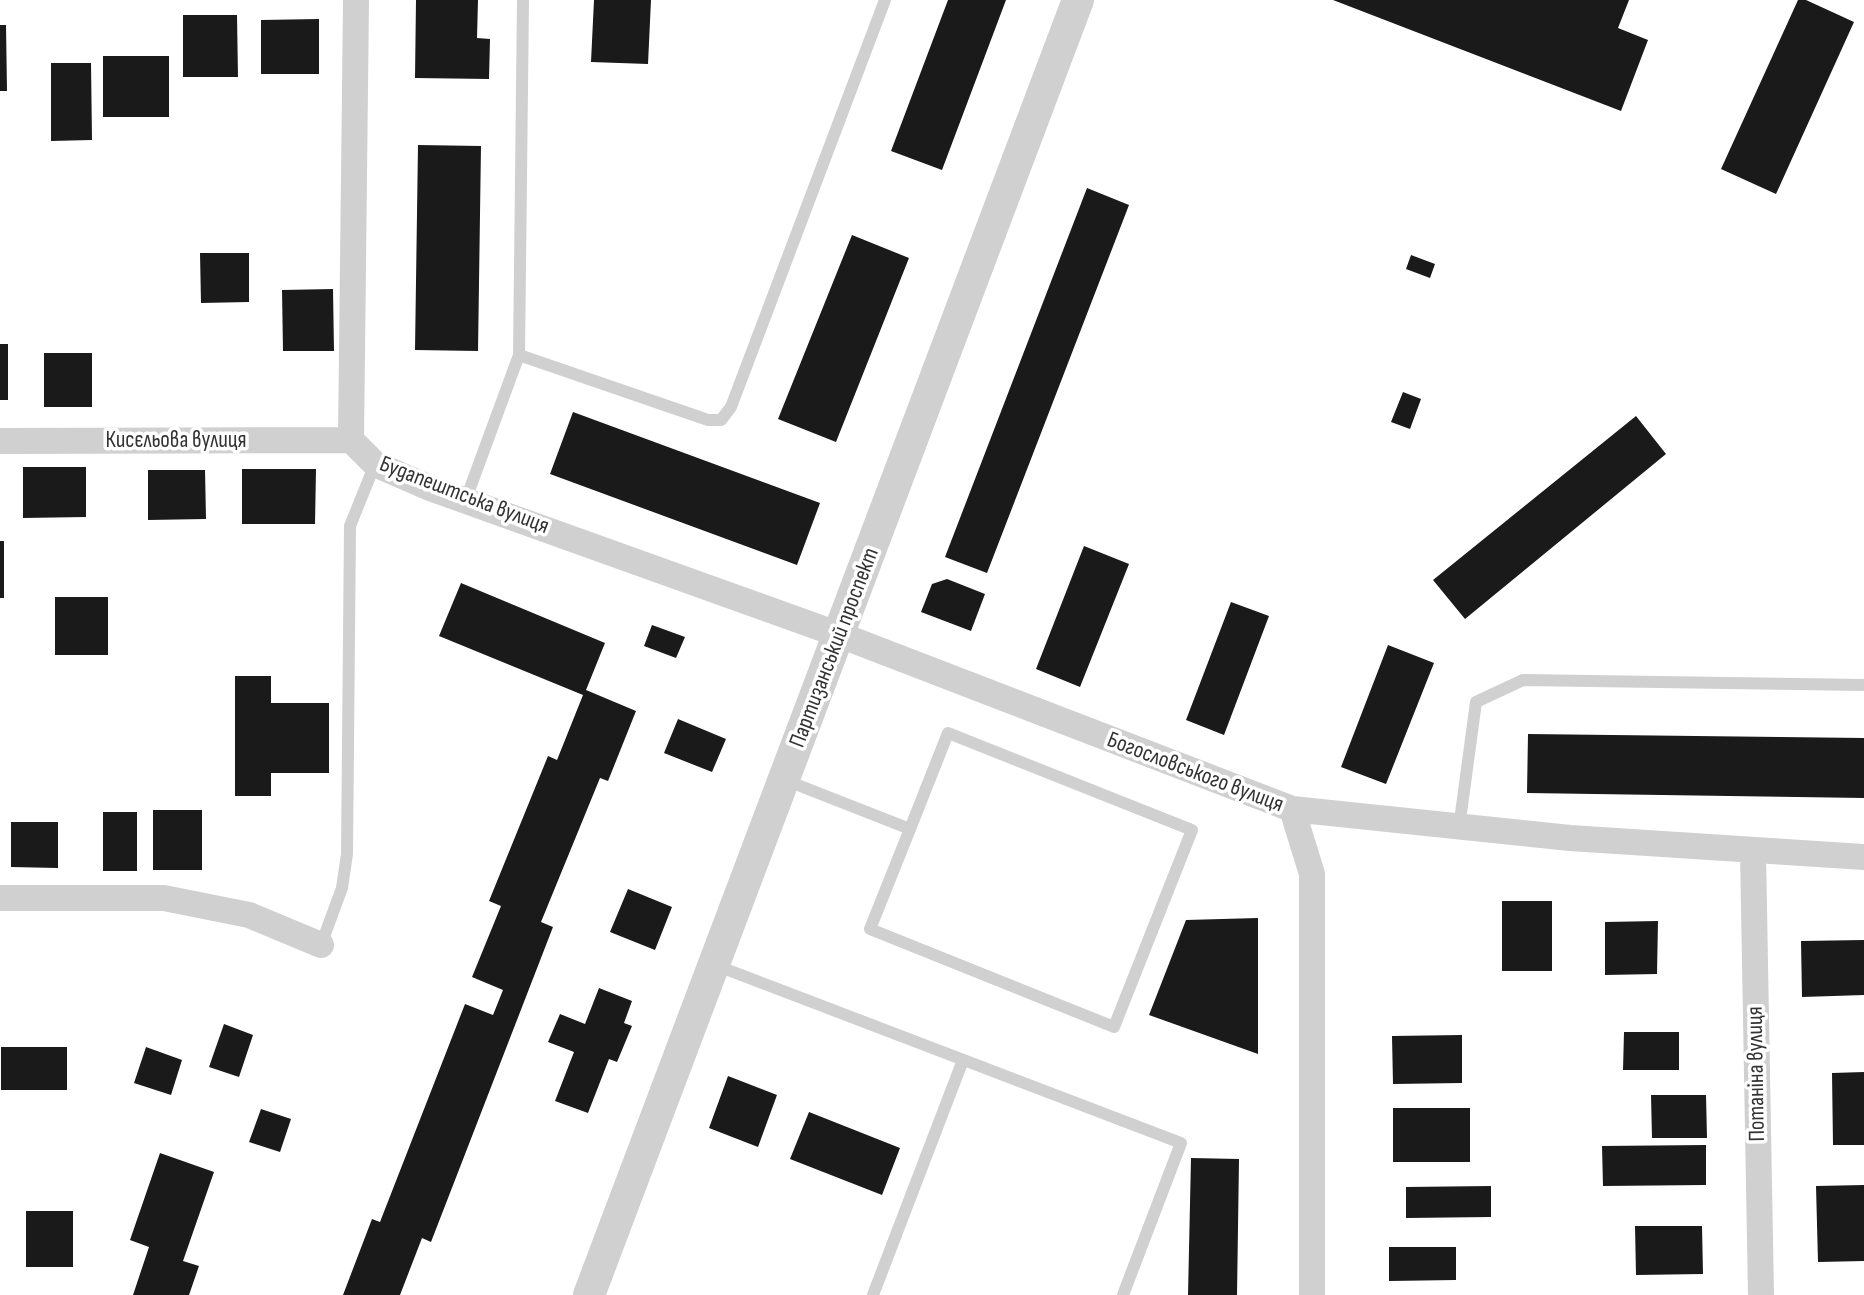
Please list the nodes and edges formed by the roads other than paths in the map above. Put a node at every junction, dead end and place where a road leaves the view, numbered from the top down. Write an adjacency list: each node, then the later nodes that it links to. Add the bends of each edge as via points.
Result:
1 (356, 0): 6 (street)
2 (523, 0): 5 (lane)
3 (885, 0): 5 (lane, via 731,407 721,419 708,420)
4 (1078, 0): 10 (street, Партизанський проспект)
5 (519, 355): 9 (lane)
6 (351, 440): 7 (street, Кисєльова вулиця); 8 (street, Будапештська вулиця)
7 (0, 441)
8 (375, 464): 9 (street, Будапештська вулиця); 19 (lane, via 351,526 348,854 342,888)
9 (466, 499): 10 (street, Будапештська вулиця)
10 (840, 635): 12 (street, Партизанський проспект); 13 (street, Богословського вулиця)
11 (1864, 685): 14 (lane, via 1523,680 1476,702)
12 (785, 779): 15 (lane); 20 (street, Партизанський проспект)
13 (1292, 809): 14 (street); 25 (street, Богословського вулиця, via 1312,874)
14 (1459, 828): 16 (street)
15 (910, 830): 15 (lane, via 948,733 1192,830 1114,1027 870,929)
16 (1753, 852): 17 (street); 26 (street, Потаніна вулиця)
17 (1864, 857)
18 (0, 898): 19 (street, via 164,898 249,915)
19 (321, 945)
20 (715, 965): 21 (lane); 22 (street, Партизанський проспект)
21 (963, 1060): 23 (lane); 24 (lane, via 1181,1143)
22 (589, 1295)
23 (873, 1295)
24 (1123, 1295)
25 (1312, 1295)
26 (1760, 1295)

